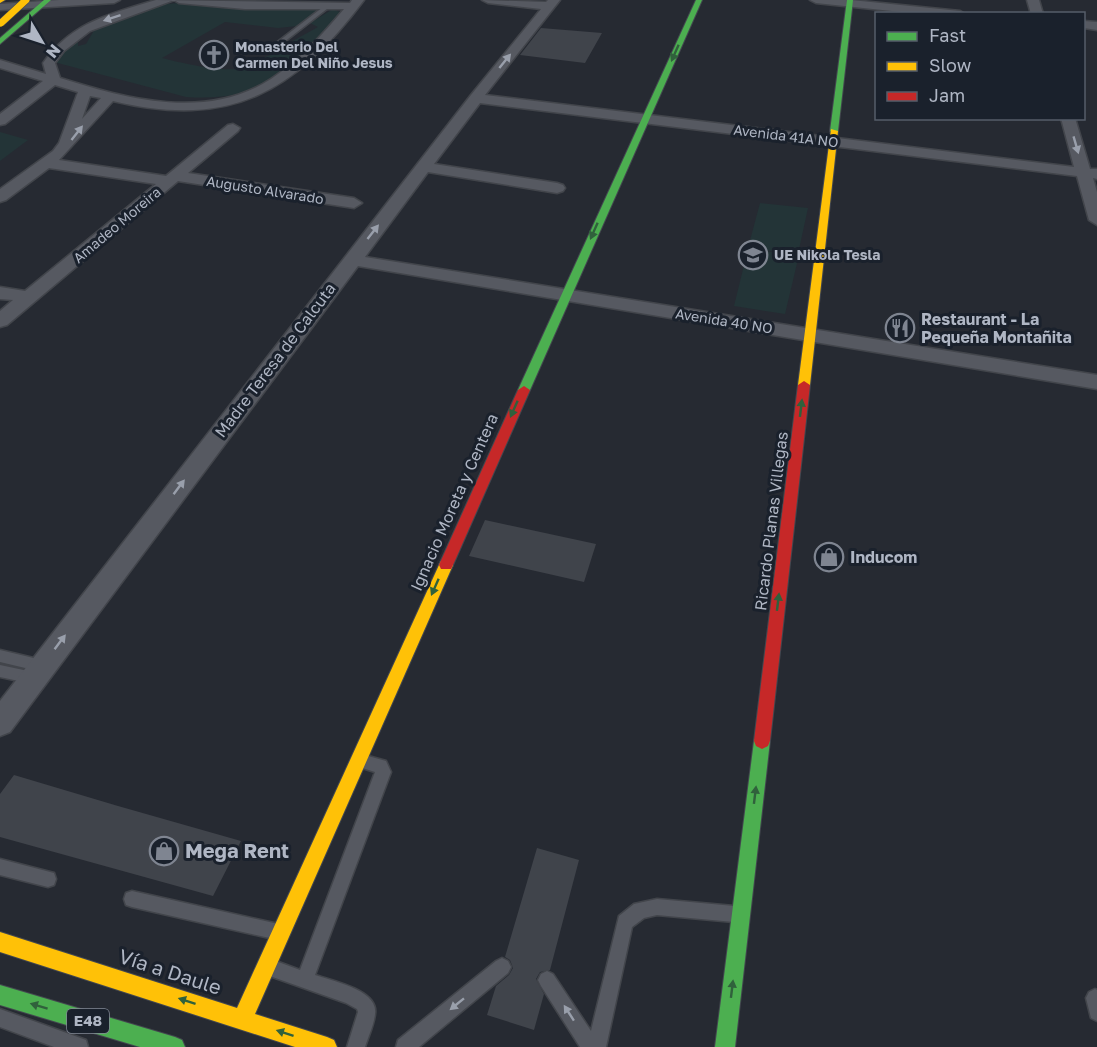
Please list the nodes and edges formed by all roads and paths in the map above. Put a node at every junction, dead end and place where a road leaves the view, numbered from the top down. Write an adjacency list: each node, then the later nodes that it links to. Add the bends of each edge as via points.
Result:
1 (26, 0): 14 (street, bridge)
2 (114, 0): 9 (street)
3 (168, 0): 18 (street, one-way to 18, via 80,30 56,51 49,63)
4 (179, 0): 12 (street, via 245,6)
5 (488, 0): 11 (street)
6 (699, 0): 22 (street, Ignacio Moreta y Centera, one-way to 22)
7 (816, 0): 8 (street)
8 (850, 2): 13 (street); 26 (street, Ricardo Planas Villegas)
9 (45, 3): 14 (street); 15 (street)
10 (355, 3): 12 (street); 20 (street, via 309,54 261,91 236,100 188,108)
11 (551, 3): 21 (street, Madre Teresa de Calcuta, one-way to 11)
12 (329, 5): 16 (lane)
13 (942, 12)
14 (0, 16)
15 (0, 42)
16 (273, 48)
17 (0, 64): 18 (street)
18 (54, 79): 19 (street); 24 (street)
19 (86, 89): 20 (street); 27 (street, via 66,143)
20 (110, 97): 27 (street, one-way to 20)
21 (476, 98): 22 (street, Avenida 41A NO); 28 (street, Madre Teresa de Calcuta)
22 (645, 119): 26 (street, Avenida 41A NO); 37 (street, Ignacio Moreta y Centera, one-way to 37)
23 (1069, 120): 29 (street, one-way to 29)
24 (0, 121)
25 (233, 128): 30 (street, Amadeo Moreira)
26 (833, 142): 29 (street, Avenida 41A NO); 40 (street, Ricardo Planas Villegas)
27 (53, 159): 30 (street, Augusto Alvarado); 32 (street)
28 (424, 167): 31 (street); 35 (street, Madre Teresa de Calcuta, one-way to 28)
29 (1090, 173): 34 (street)
30 (172, 178): 33 (street, Augusto Alvarado); 38 (street, Amadeo Moreira)
31 (557, 188)
32 (0, 197)
33 (354, 203)
34 (1097, 220)
35 (352, 260): 37 (street, Avenida 40 NO); 44 (street, Madre Teresa de Calcuta, one-way to 35)
36 (0, 293): 38 (street)
37 (565, 295): 40 (street, Avenida 40 NO); 46 (street, Ignacio Moreta y Centera, one-way to 46)
38 (28, 297): 39 (street, Amadeo Moreira)
39 (0, 321)
40 (809, 335): 41 (street, Avenida 40 NO); 50 (street, Ricardo Planas Villegas, one-way to 40)
41 (1097, 382)
42 (0, 656): 44 (lane)
43 (0, 671): 44 (lane)
44 (38, 672): 45 (street, Madre Teresa de Calcuta)
45 (0, 723)
46 (357, 760): 51 (street, Ignacio Moreta y Centera); 56 (lane, via 381,766 383,772)
47 (0, 867): 48 (lane)
48 (48, 879)
49 (132, 899): 51 (lane)
50 (741, 915): 66 (lane, via 657,907 640,910 625,922); 67 (street, Ricardo Planas Villegas, one-way to 50)
51 (281, 932): 53 (street, Ignacio Moreta y Centera)
52 (0, 942): 59 (street, Vía a Daule, one-way to 52)
53 (266, 967): 56 (lane); 59 (street, Ignacio Moreta y Centera)
54 (502, 967): 64 (lane, one-way to 64)
55 (547, 980): 65 (lane, one-way to 55)
56 (304, 981): 63 (lane, via 363,1003 367,1012)
57 (0, 995): 61 (street, E48, one-way to 57)
58 (0, 1018): 60 (lane)
59 (242, 1019): 62 (street, Vía a Daule, one-way to 59)
60 (79, 1047)
61 (175, 1047)
62 (327, 1047)
63 (356, 1047)
64 (405, 1047)
65 (591, 1047)
66 (597, 1047)
67 (725, 1047)

